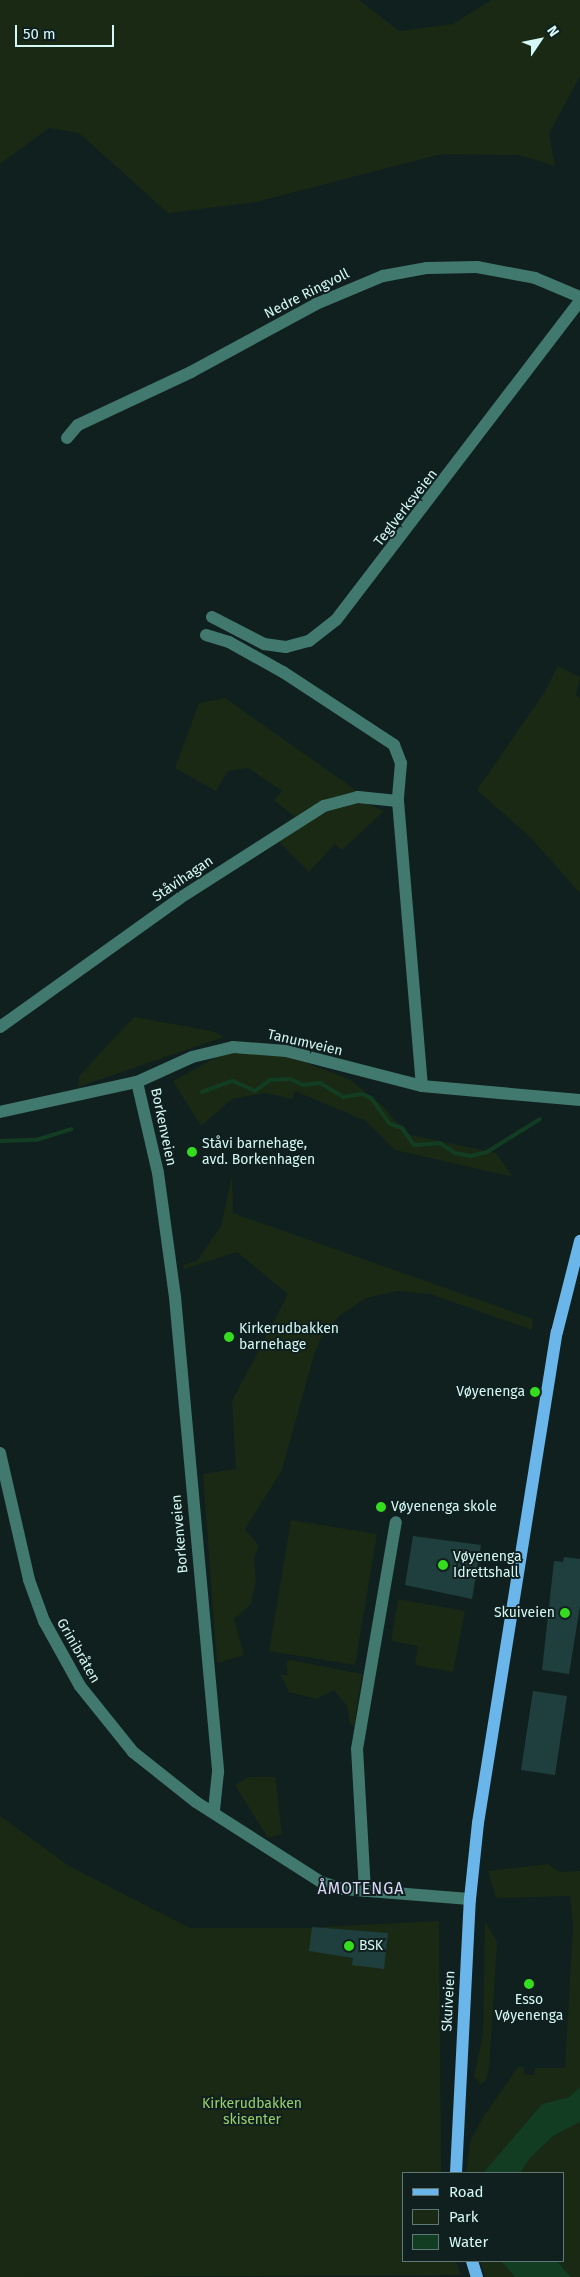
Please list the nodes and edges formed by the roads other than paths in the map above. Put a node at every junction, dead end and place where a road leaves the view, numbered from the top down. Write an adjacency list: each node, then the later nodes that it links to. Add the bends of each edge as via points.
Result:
1 (580, 297): 3 (street, Nedre Ringvoll, via 535,278 477,267 427,268 383,276 316,304 191,372 78,425)
2 (580, 301): 4 (street, Teglverksveien, via 336,620 309,641 286,647 264,644)
3 (67, 438)
4 (212, 616)
5 (206, 635): 6 (street, via 229,642 283,672 394,745 401,763)
6 (398, 801): 7 (street, Ståvihagan, via 358,797 324,806 176,901); 9 (street)
7 (0, 1026)
8 (137, 1082): 9 (street, Tanumveien, via 212,1050 241,1047 286,1052); 11 (street, Tanumveien); 15 (street, Borkenveien, via 158,1173 175,1297 218,1772)
9 (422, 1086): 10 (street, Tanumveien)
10 (580, 1100)
11 (0, 1112)
12 (580, 1241): 17 (main road, Skuiveien, via 557,1332 484,1779)
13 (0, 1453): 15 (street, Grinibråten, via 29,1580 59,1652 96,1709 133,1752)
14 (396, 1522): 16 (street, via 357,1749)
15 (214, 1812): 16 (street, via 321,1882)
16 (365, 1891): 17 (street)
17 (470, 1899): 18 (main road, Skuiveien)
18 (456, 2172)
19 (472, 2262): 20 (main road)
20 (476, 2277)

